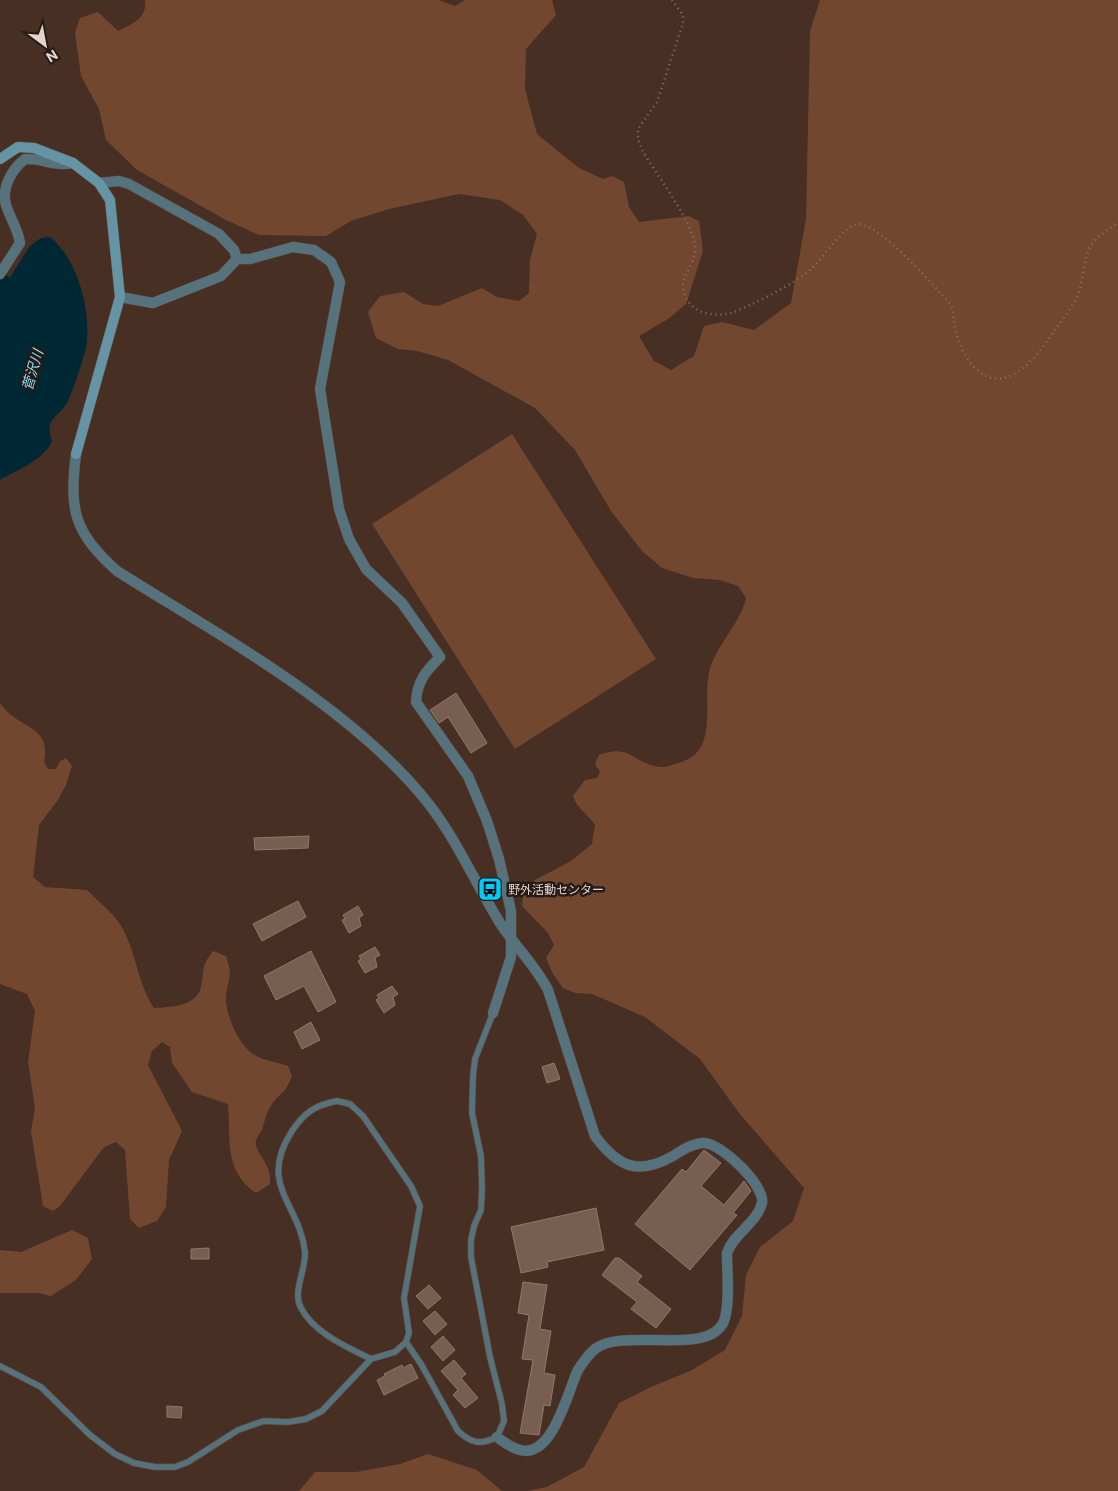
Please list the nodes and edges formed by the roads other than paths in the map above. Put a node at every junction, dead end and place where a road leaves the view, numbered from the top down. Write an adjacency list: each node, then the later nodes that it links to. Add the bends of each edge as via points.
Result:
1 (0, 159): 2 (street, via 18,147 34,148)
2 (73, 163): 3 (street); 5 (street, via 60,166 35,158 25,159 11,174 5,203 20,243)
3 (99, 183): 4 (street, via 119,181 129,184 220,234 234,250); 6 (street, via 110,200)
4 (237, 259): 6 (street, via 221,276 153,303); 7 (street, via 250,259 293,246 314,250 331,262 340,282 320,389 338,509 349,539 366,569 402,603 440,657 416,687 416,702 468,776 487,822 511,911)
5 (0, 274)
6 (120, 297): 7 (street, via 76,454 72,483 75,516 84,535 96,552 117,571 298,686 381,751 429,804)
7 (512, 937): 8 (street, via 511,957); 12 (street, via 548,990 589,1122 595,1136 609,1153 627,1165 645,1168 696,1143 707,1143 718,1147 755,1182 762,1203 727,1253 727,1308 719,1329 701,1338 609,1342 586,1358 564,1409 540,1445 530,1451 521,1450)
8 (493, 1013): 12 (lane, via 475,1059 473,1076 472,1113 481,1156 482,1190 481,1210 471,1240 471,1257 502,1404 504,1421)
9 (406, 1342): 10 (lane, via 395,1352); 10 (lane, via 410,1333 404,1298 420,1216 418,1196 362,1116 350,1104 337,1101 322,1104 307,1111 286,1140 277,1175 304,1252 305,1265 298,1295 301,1308 314,1324 343,1345); 12 (lane, via 458,1431 476,1443 487,1442)
10 (371, 1359): 11 (lane, via 322,1411 306,1418 264,1422 238,1430 175,1467 134,1463 115,1454 90,1435 41,1387)
11 (0, 1366)
12 (497, 1436)

